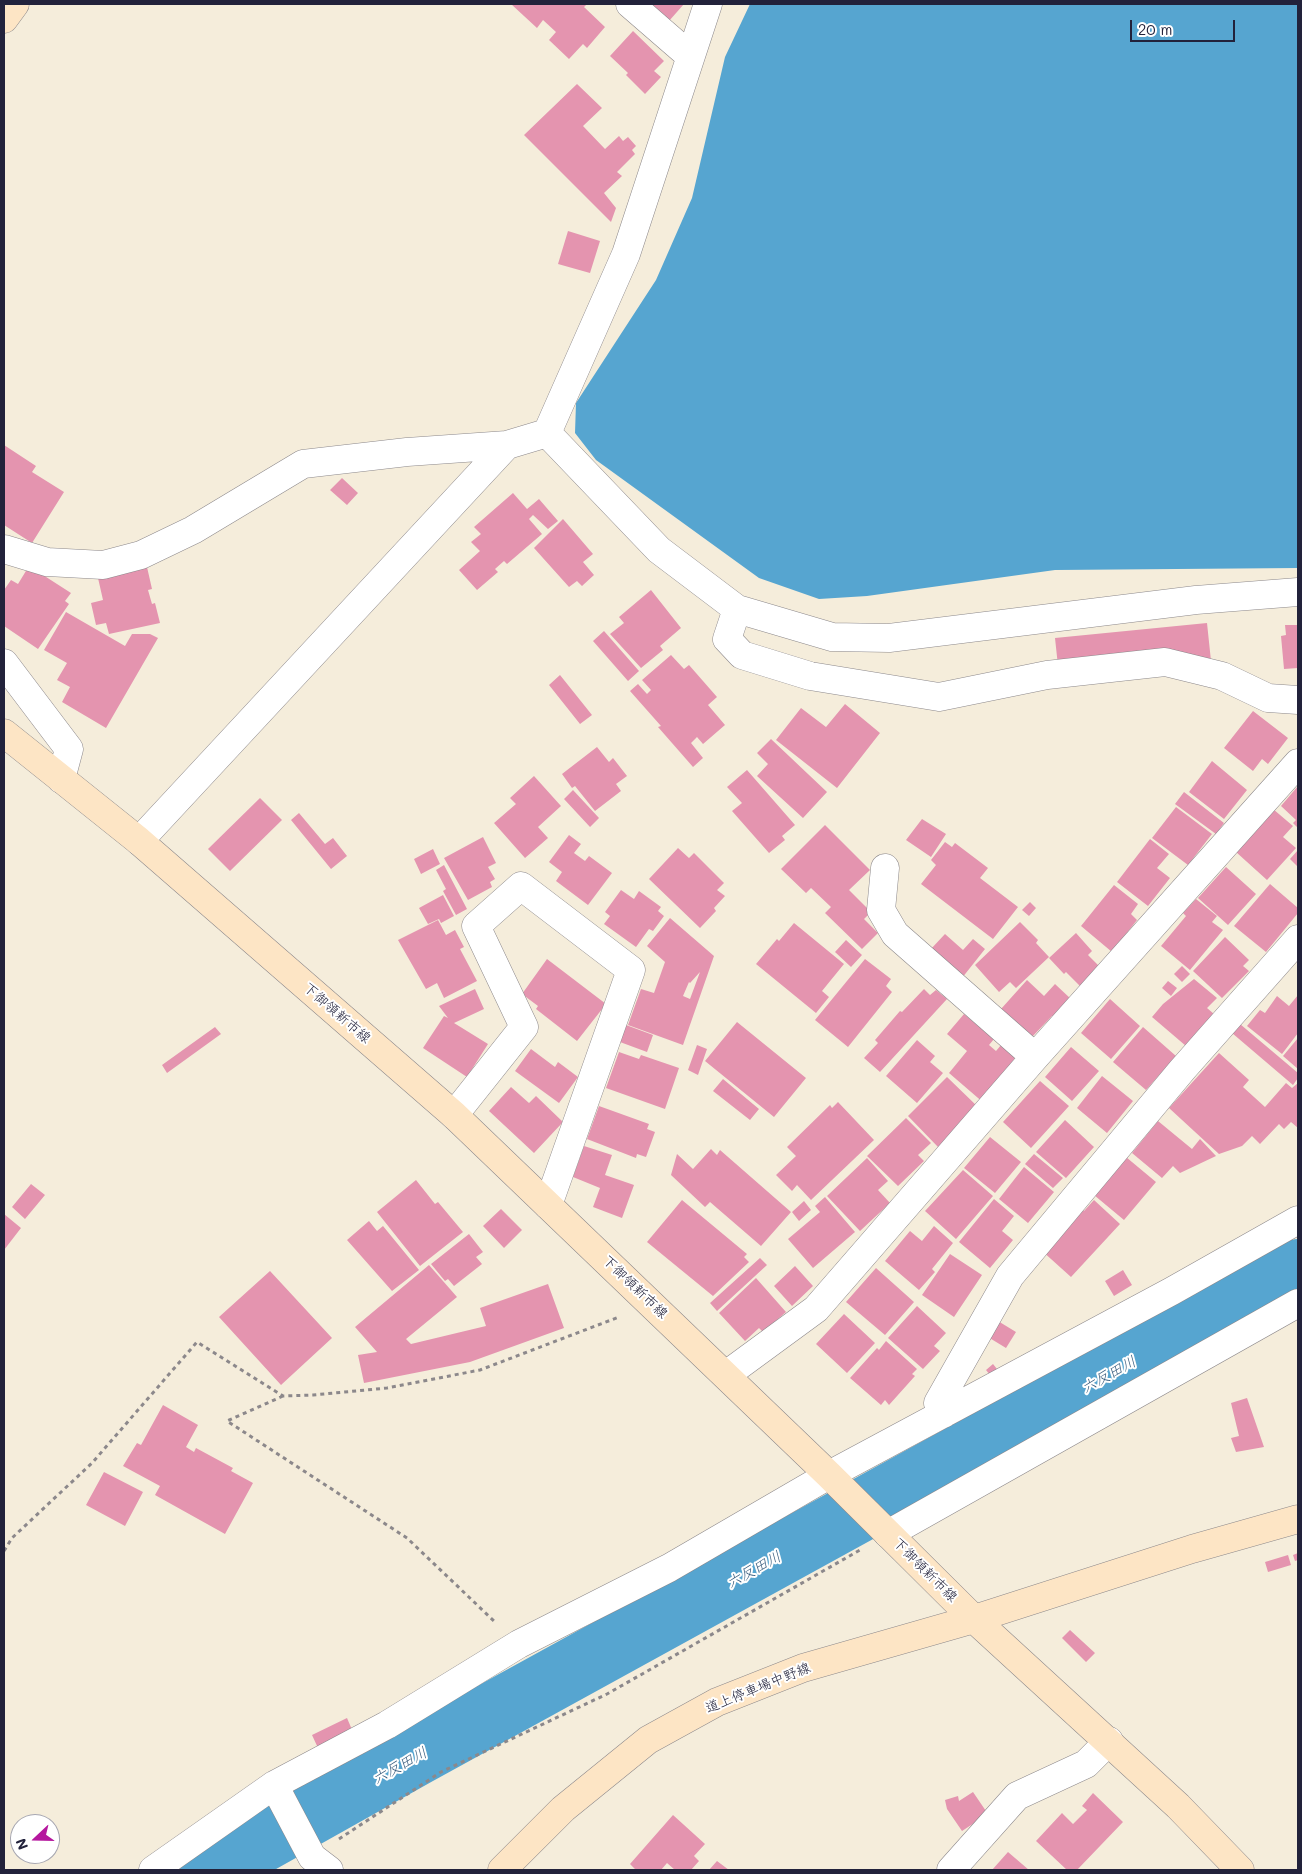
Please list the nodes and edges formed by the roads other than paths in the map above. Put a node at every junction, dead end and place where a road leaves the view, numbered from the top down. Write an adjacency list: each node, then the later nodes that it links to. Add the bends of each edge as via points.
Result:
1 (15, 4): 4 (main road)
2 (630, 4): 5 (street)
3 (708, 4): 5 (street)
4 (4, 19)
5 (690, 56): 6 (street, via 626,254)
6 (547, 433): 7 (street); 10 (street, via 660,550)
7 (507, 445): 8 (street, via 303,464 193,530 141,555 103,565 47,562); 16 (street)
8 (4, 548)
9 (1298, 592): 10 (street, via 1196,600 889,638 832,638)
10 (737, 609): 12 (street, via 726,639 742,655 820,678 939,697 1047,675 1165,662 1222,676 1268,698)
11 (4, 663): 15 (street, via 69,749)
12 (1298, 700)
13 (4, 733): 15 (main road, 下御領新市線)
14 (1298, 764): 19 (street)
15 (61, 779): 16 (main road, 下御領新市線)
16 (139, 841): 20 (main road, 下御領新市線)
17 (885, 868): 19 (street, via 881,910 895,934)
18 (1298, 939): 25 (street, via 1182,1070 1010,1276 938,1403)
19 (1035, 1057): 24 (street, via 816,1309)
20 (454, 1115): 21 (main road, 下御領新市線); 21 (street, via 524,1027 476,926 521,886 631,970)
21 (548, 1206): 24 (main road, 下御領新市線)
22 (1298, 1220): 25 (street)
23 (1298, 1303): 28 (street)
24 (726, 1375): 26 (main road, 下御領新市線)
25 (943, 1414): 26 (street)
26 (834, 1480): 28 (main road, 下御領新市線); 31 (street, via 518,1644 387,1725)
27 (1298, 1519): 29 (main road, 道上停車場中野線, via 1192,1549)
28 (885, 1531): 29 (main road, 下御領新市線)
29 (974, 1619): 30 (main road, 下御領新市線); 34 (main road, 道上停車場中野線, via 803,1668 717,1702 648,1740 563,1809)
30 (1109, 1741): 35 (street, via 1086,1764 1017,1796); 36 (main road, 下御領新市線)
31 (274, 1786): 32 (street); 33 (street)
32 (320, 1863)
33 (153, 1870)
34 (502, 1870)
35 (951, 1870)
36 (1240, 1870)

